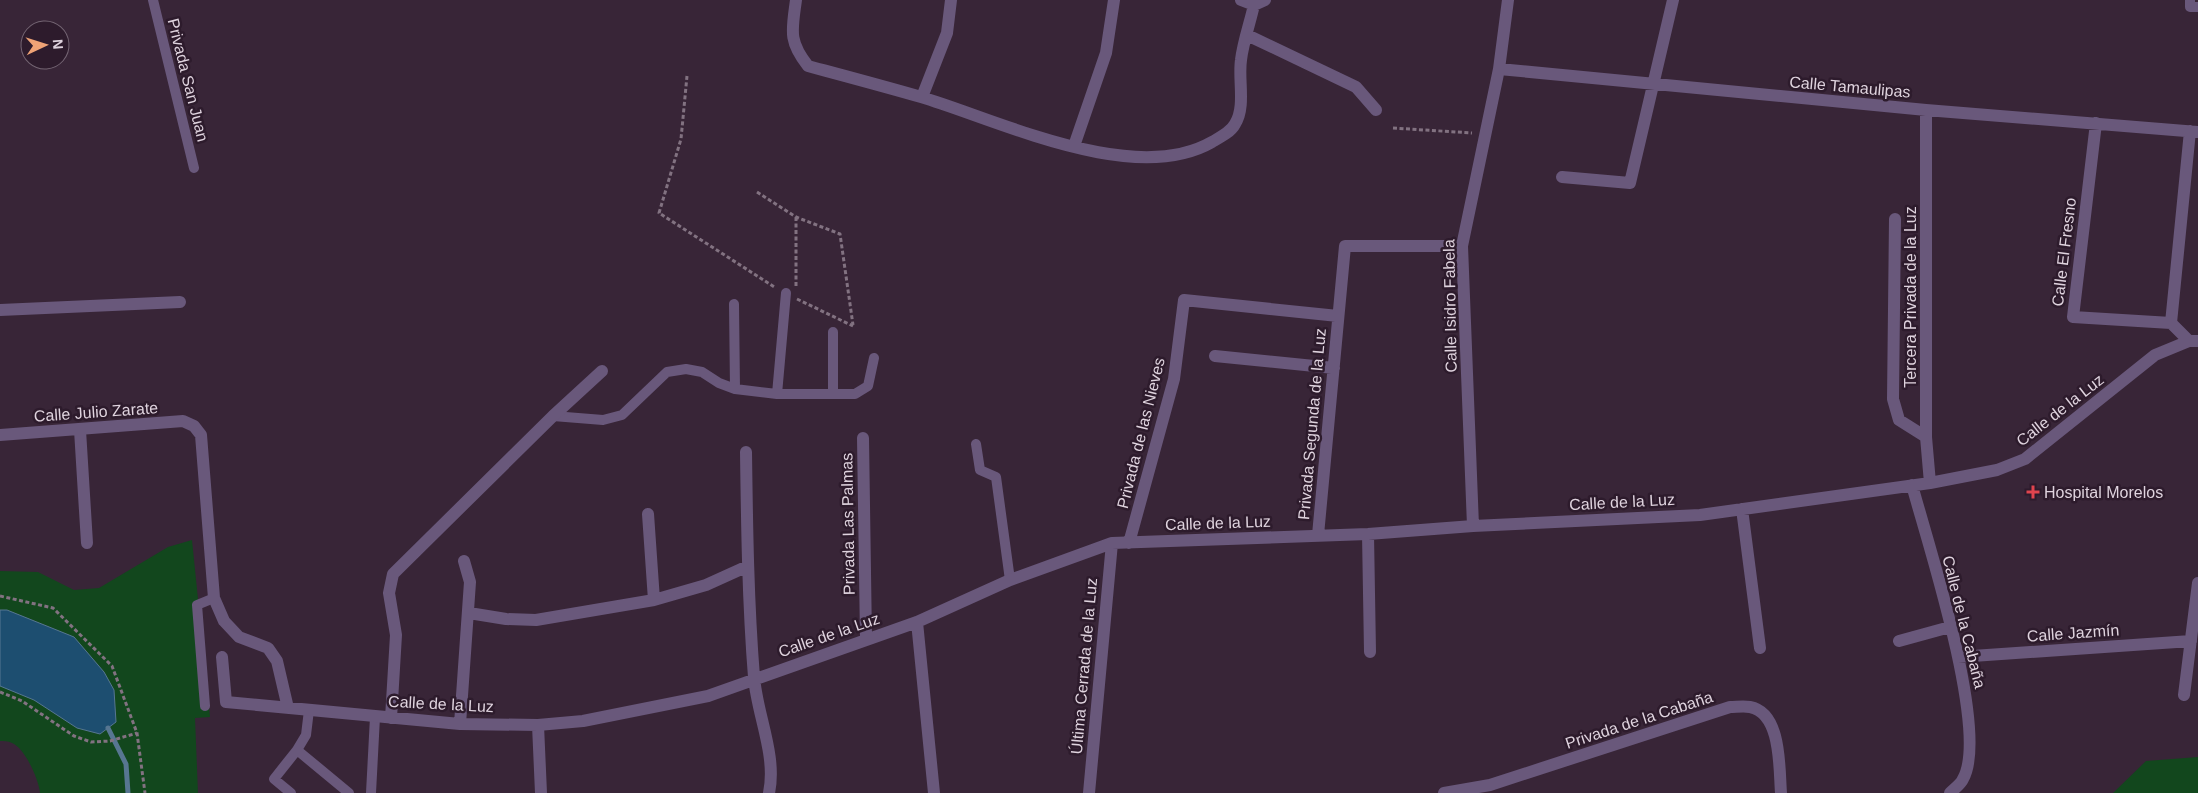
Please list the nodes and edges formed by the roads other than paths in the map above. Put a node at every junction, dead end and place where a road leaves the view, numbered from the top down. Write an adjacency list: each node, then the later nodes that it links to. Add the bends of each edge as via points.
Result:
1 (153, 0): 20 (lane, Privada San Juan)
2 (796, 0): 14 (street, via 791,33 796,51 808,66)
3 (951, 0): 14 (street, via 947,33)
4 (1114, 0): 19 (street, via 1106,53)
5 (1241, 0): 9 (street)
6 (1508, 0): 12 (street, Calle Isidro Fabela)
7 (1673, 0): 13 (street)
8 (2190, 0): 10 (lane, via 2190,7)
9 (1260, 2): 11 (street)
10 (2198, 8)
11 (1247, 35): 15 (street, via 1356,87); 19 (street, via 1241,60 1239,110 1235,124 1221,137 1200,149 1168,157 1097,152)
12 (1499, 69): 13 (street, Calle Tamaulipas); 23 (street, Calle Isidro Fabela)
13 (1653, 85): 16 (street, Calle Tamaulipas); 21 (street, via 1630,183)
14 (922, 97): 19 (street, via 1022,134)
15 (1376, 110)
16 (1926, 110): 17 (street, Calle Tamaulipas); 43 (street, Tercera Privada de la Luz)
17 (2096, 123): 18 (street, Calle Tamaulipas); 30 (street, Calle El Fresno, via 2073,317)
18 (2194, 131): 30 (street)
19 (1074, 146)
20 (194, 168)
21 (1562, 177)
22 (1895, 219): 43 (street, via 1893,400 1900,420)
23 (1462, 246): 29 (street, Privada Segunda de la Luz, via 1345,246); 51 (street, Calle Isidro Fabela)
24 (786, 293): 38 (lane)
25 (1184, 300): 29 (street, Privada Segunda de la Luz); 56 (street, Privada de las Nieves, via 1174,379)
26 (180, 302): 28 (street)
27 (734, 304): 37 (lane)
28 (0, 310)
29 (1338, 316): 35 (street, Privada Segunda de la Luz)
30 (2171, 323): 32 (street)
31 (833, 332): 39 (lane)
32 (2193, 341): 47 (street, Calle de la Luz, via 2155,355 2025,459 1997,470)
33 (1215, 356): 35 (street)
34 (874, 358): 39 (lane, via 868,386 855,394)
35 (1334, 368): 53 (street, Privada Segunda de la Luz)
36 (602, 371): 40 (street)
37 (735, 389): 38 (lane); 40 (lane, via 702,372 686,369 667,372 622,415 604,420)
38 (777, 394): 39 (lane)
39 (833, 394)
40 (553, 416): 79 (street, via 393,574 389,593 396,635)
41 (80, 430): 42 (street, Calle Julio Zarate); 54 (street); 61 (street, Calle Julio Zarate, via 183,421 194,426 201,435)
42 (0, 435)
43 (1926, 437): 47 (street, Tercera Privada de la Luz)
44 (863, 438): 66 (street, Privada Las Palmas)
45 (976, 444): 59 (lane, via 980,470 996,477)
46 (746, 452): 58 (street)
47 (1930, 483): 48 (street, Calle de la Luz)
48 (1912, 485): 49 (street, Calle de la Luz); 65 (street, Calle de la Cabaña)
49 (1742, 509): 51 (street, Calle de la Luz); 69 (street)
50 (648, 514): 62 (street)
51 (1473, 526): 52 (street, Calle de la Luz)
52 (1368, 534): 53 (street, Calle de la Luz); 70 (street)
53 (1318, 535): 56 (street, Calle de la Luz)
54 (87, 543)
55 (1112, 543): 56 (street, Calle de la Luz); 59 (street, Calle de la Luz); 89 (street, Última Cerrada de la Luz)
56 (1129, 543)
57 (464, 561): 63 (street, via 470,582)
58 (748, 566): 62 (street, via 706,585); 73 (street)
59 (1010, 580): 64 (street, Calle de la Luz)
60 (2198, 583): 68 (street)
61 (214, 598): 75 (lane, via 197,605); 76 (street, via 224,621 239,637 268,648 277,661)
62 (654, 600): 63 (street, via 536,620)
63 (469, 613): 80 (street)
64 (917, 622): 66 (street, Calle de la Luz); 88 (street)
65 (1950, 627): 67 (street); 72 (street, Calle de la Cabaña)
66 (866, 639): 73 (street, Calle de la Luz)
67 (1898, 641)
68 (2190, 641): 72 (street, Calle Jazmín); 74 (street)
69 (1760, 648)
70 (1370, 652)
71 (222, 657): 76 (street, Calle de la Luz, via 226,702)
72 (1958, 657): 92 (street, Calle de la Cabaña, via 1967,702 1968,758 1964,779)
73 (754, 679): 81 (street, Calle de la Luz, via 708,696 583,721); 87 (street, via 773,776)
74 (2184, 695)
75 (205, 706)
76 (288, 708): 77 (street, Calle de la Luz)
77 (309, 710): 78 (street, Calle de la Luz); 82 (lane, via 306,735)
78 (375, 717): 79 (street, Calle de la Luz); 85 (lane)
79 (392, 718): 80 (street, Calle de la Luz)
80 (460, 724): 81 (street, Calle de la Luz)
81 (538, 725): 86 (street)
82 (297, 750): 83 (lane, via 274,779); 84 (lane)
83 (291, 793)
84 (349, 793)
85 (371, 793)
86 (541, 793)
87 (770, 793)
88 (934, 793)
89 (1089, 793)
90 (1444, 793): 91 (street, Privada de la Cabaña, via 1490,785 1730,707 1751,707 1768,719 1777,738)
91 (1781, 793)
92 (1950, 793)

